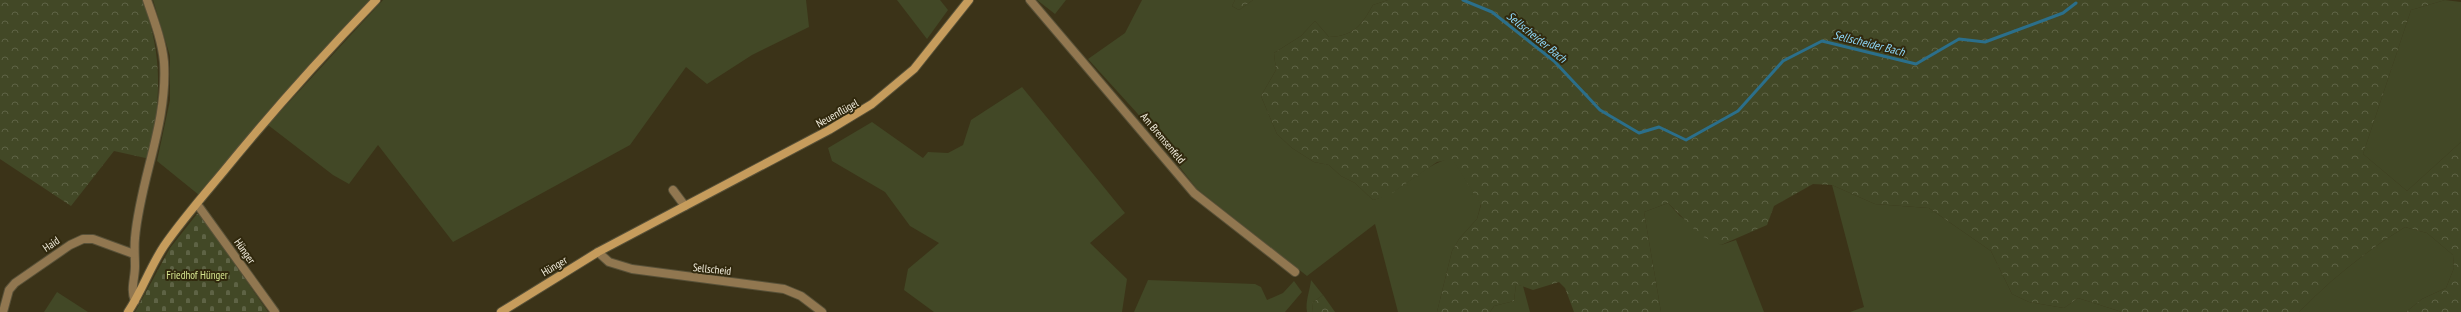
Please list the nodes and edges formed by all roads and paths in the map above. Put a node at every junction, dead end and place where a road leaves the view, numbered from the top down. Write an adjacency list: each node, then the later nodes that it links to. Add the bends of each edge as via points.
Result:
1 (147, 0): 9 (street, via 164,61 162,107 135,237)
2 (376, 0): 6 (main road, via 262,125)
3 (969, 0): 7 (main road, Neuenflügel, via 914,69 872,104 829,130)
4 (1030, 0): 10 (street, Am Bremsenfeld, via 1194,192)
5 (672, 190): 7 (street)
6 (197, 204): 11 (main road, via 157,258); 14 (street, Hünger)
7 (685, 206): 8 (main road, Neuenflügel)
8 (598, 252): 15 (main road, Hünger); 16 (street, Sellscheid, via 609,262 632,269 784,289 801,296)
9 (134, 254): 11 (street, via 131,292); 12 (street, Haid, via 93,239 74,242 15,282 9,290)
10 (1295, 272)
11 (134, 301): 13 (main road)
12 (3, 312)
13 (128, 312)
14 (275, 312)
15 (501, 312)
16 (822, 312)

